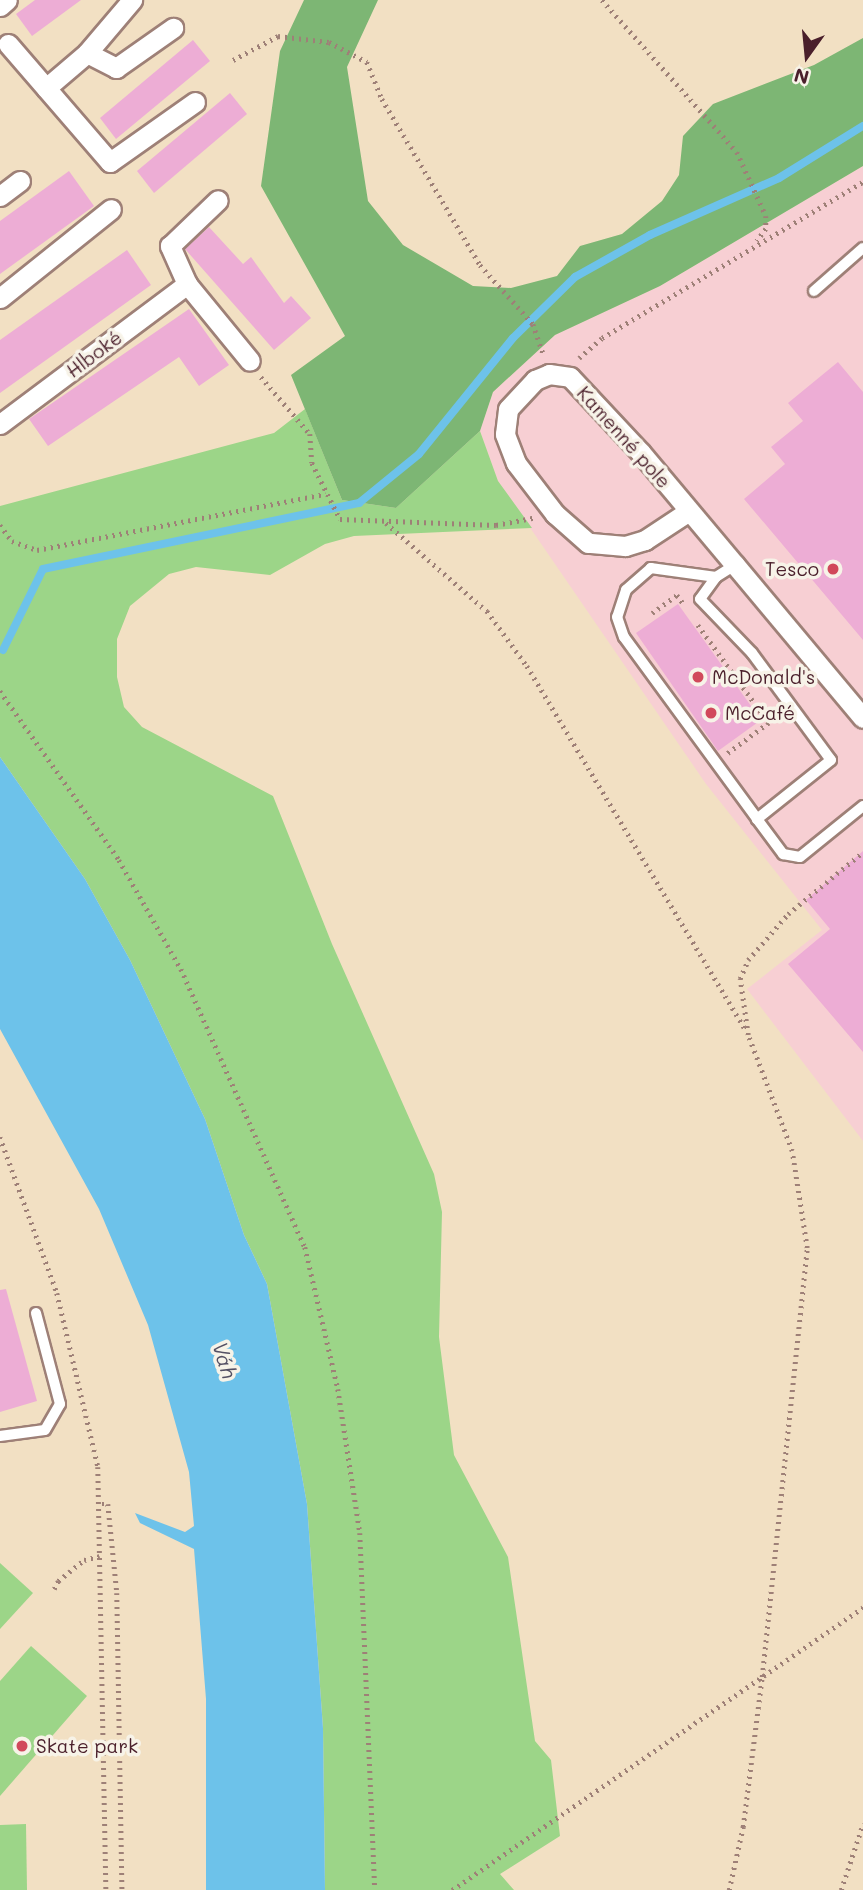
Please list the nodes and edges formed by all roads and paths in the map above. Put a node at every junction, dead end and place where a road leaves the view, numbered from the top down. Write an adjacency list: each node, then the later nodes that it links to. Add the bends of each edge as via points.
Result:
1 (7, 0): 4 (street)
2 (132, 0): 7 (street)
3 (602, 0): 16 (path, via 720,127 753,178 762,198 766,229)
4 (0, 6)
5 (173, 28): 7 (street, via 116,68)
6 (3, 42): 9 (street)
7 (87, 53): 9 (street)
8 (233, 60): 22 (path, via 278,36 329,42 368,62 382,99 480,265 533,324)
9 (46, 88): 10 (street, via 110,162)
10 (195, 102)
11 (20, 181): 13 (street)
12 (863, 182): 16 (path)
13 (0, 196)
14 (218, 200): 18 (street, via 170,246)
15 (111, 209): 20 (street)
16 (757, 242): 22 (path, via 663,305 602,338)
17 (863, 248): 19 (lane)
18 (187, 284): 21 (street); 23 (street, Hlboké)
19 (814, 291)
20 (0, 298)
21 (250, 361): 24 (path, via 310,434 312,463)
22 (556, 374): 25 (street, Kamenné pole, via 589,394); 26 (street, via 516,397 508,409 505,434 516,463)
23 (0, 424)
24 (326, 494): 27 (path, via 335,514 345,521); 28 (path, via 37,550 12,541)
25 (690, 511): 26 (street, via 645,540 611,548 588,544); 29 (street, Kamenné pole)
26 (555, 514): 27 (path, via 496,525)
27 (386, 523): 40 (path, via 487,611 527,666)
28 (0, 525)
29 (735, 565): 30 (lane); 35 (street, Kamenné pole)
30 (716, 577): 36 (lane, via 652,568 626,590 617,617 624,637); 38 (lane, via 700,599 752,653 831,760)
31 (685, 606): 32 (path, via 677,595)
32 (652, 613)
33 (692, 616): 36 (path, via 769,723)
34 (0, 691): 52 (path, via 89,816 169,946 218,1044 305,1247 338,1389 360,1534)
35 (863, 718)
36 (715, 762): 38 (lane)
37 (863, 806): 38 (lane, via 800,857 783,854)
38 (757, 819)
39 (862, 854): 40 (path, via 788,914 748,960 739,990)
40 (748, 1035): 48 (path, via 792,1151 807,1248)
41 (0, 1137): 44 (path, via 35,1224 71,1341)
42 (36, 1313): 43 (lane, via 60,1404 45,1430)
43 (0, 1436)
44 (102, 1504): 45 (path); 51 (path, via 108,1504 117,1593)
45 (100, 1556): 46 (path, via 84,1560); 50 (path)
46 (54, 1589)
47 (863, 1607): 48 (path)
48 (762, 1677): 53 (path); 54 (path, via 743,1827)
49 (863, 1824): 55 (path)
50 (106, 1890)
51 (122, 1890)
52 (375, 1890)
53 (452, 1890)
54 (729, 1890)
55 (841, 1890)

